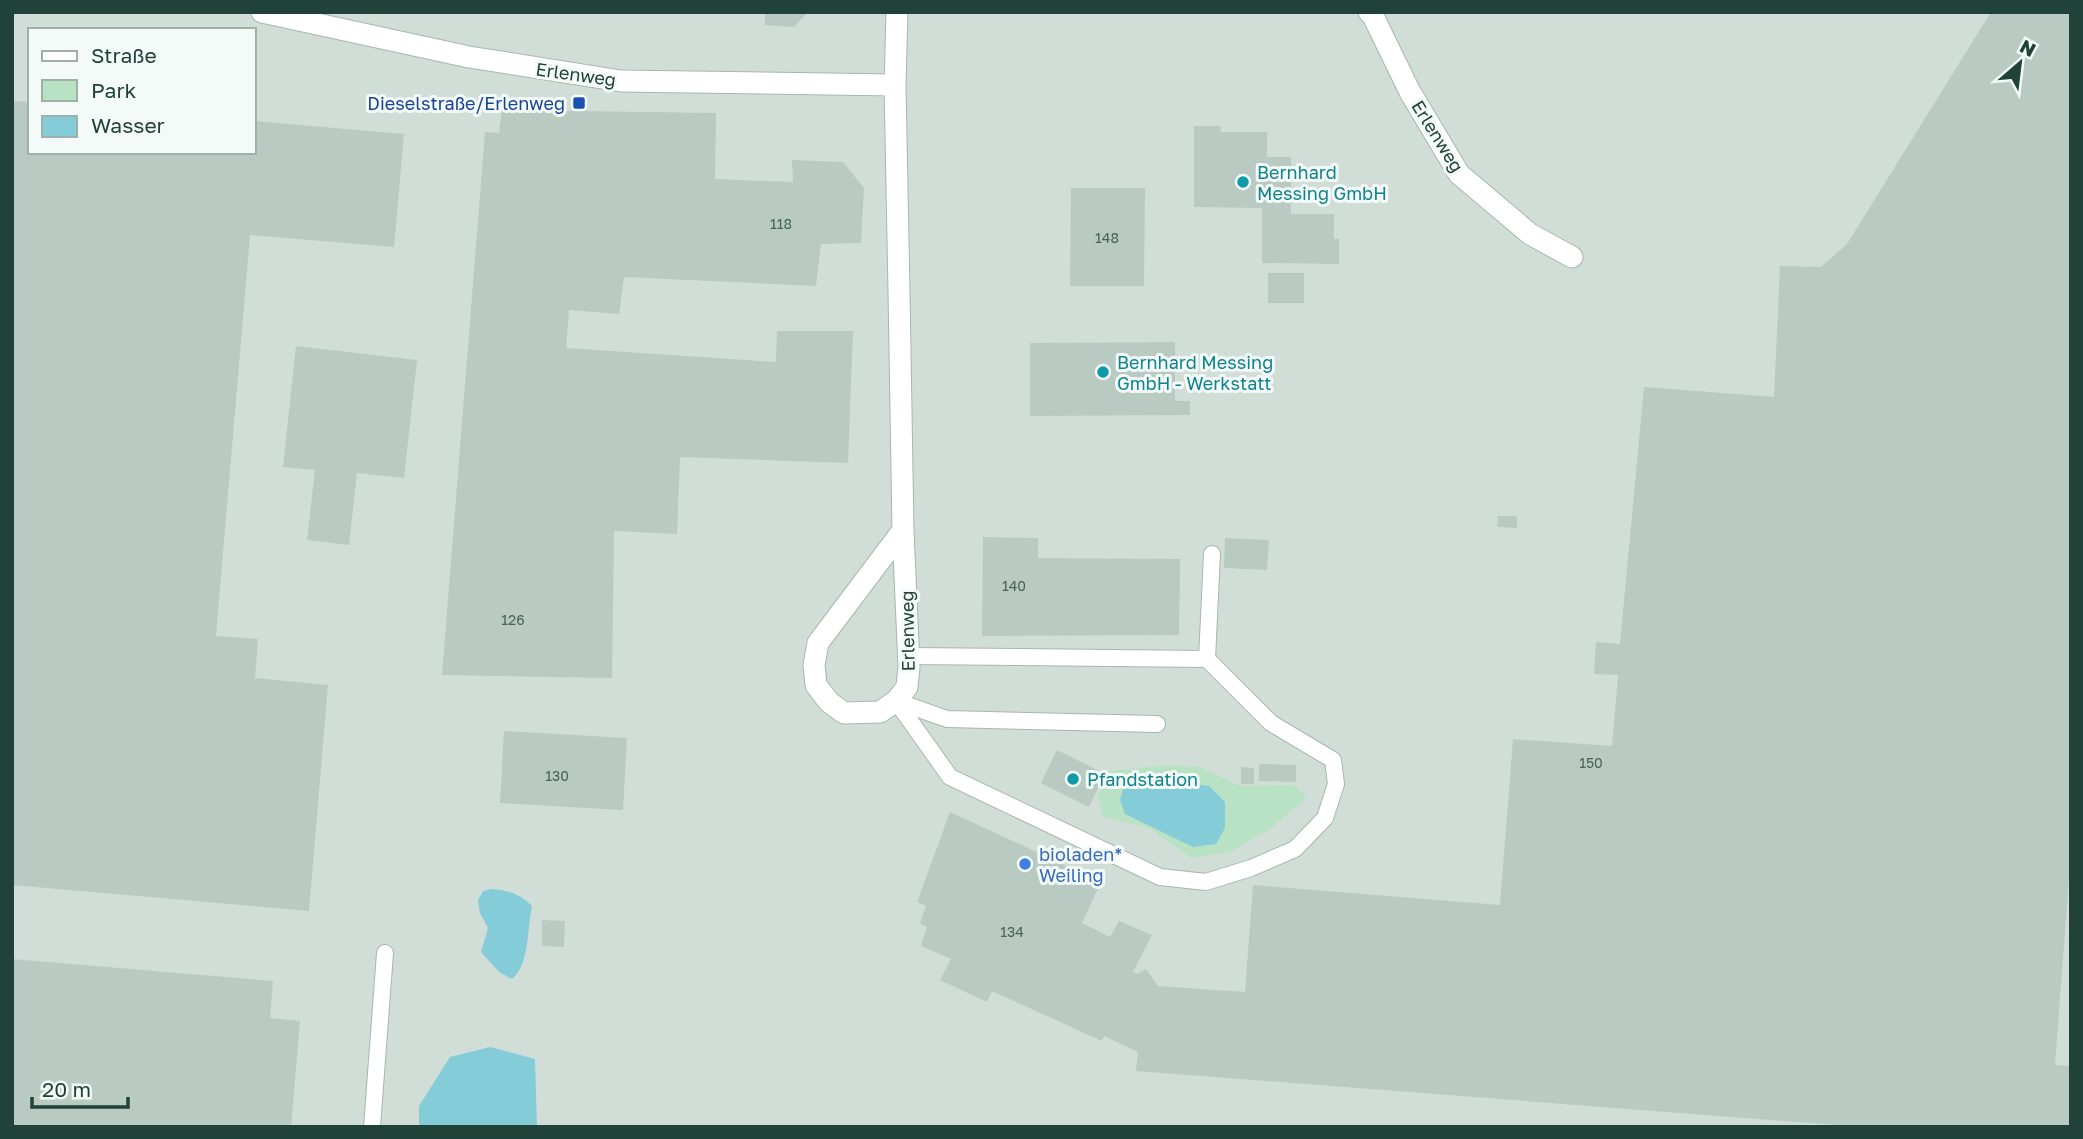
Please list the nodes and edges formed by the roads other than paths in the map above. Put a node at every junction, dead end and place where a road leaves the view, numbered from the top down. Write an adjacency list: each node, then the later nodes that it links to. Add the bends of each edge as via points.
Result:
1 (262, 12): 4 (street, Erlenweg, via 469,57 621,81)
2 (897, 12): 4 (street, Erlenweg)
3 (1369, 12): 5 (street, Erlenweg, via 1459,174 1530,234)
4 (895, 85): 6 (street, Erlenweg)
5 (1572, 257)
6 (904, 530): 8 (street, Erlenweg); 10 (street, via 818,643 814,665 816,685 844,713 880,712)
7 (1212, 554): 9 (lane)
8 (909, 656): 9 (lane); 10 (street, Erlenweg, via 907,687)
9 (1207, 659): 10 (lane, via 1272,723 1333,760 1336,784 1325,818 1295,849 1206,881 1160,877 950,777)
10 (896, 701): 11 (lane, via 947,719)
11 (1157, 724)
12 (385, 953): 13 (lane)
13 (372, 1127)

